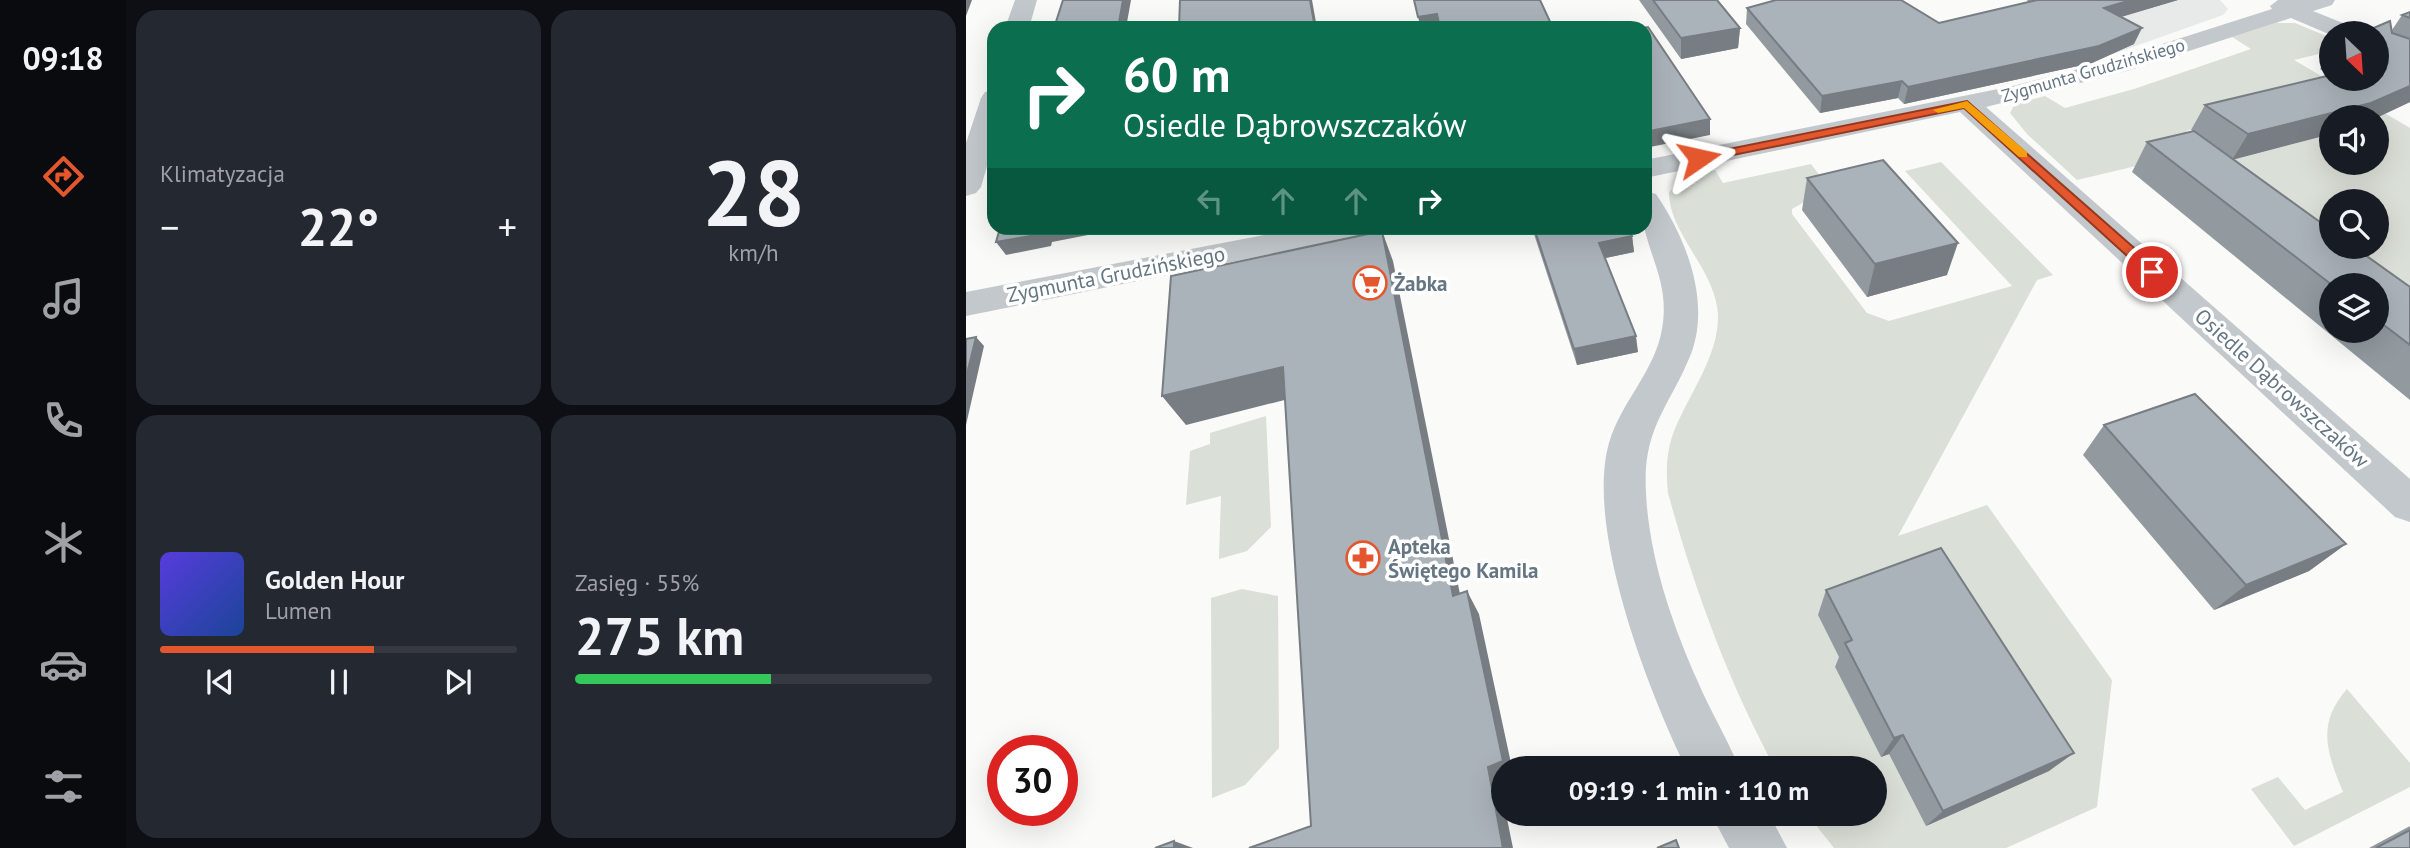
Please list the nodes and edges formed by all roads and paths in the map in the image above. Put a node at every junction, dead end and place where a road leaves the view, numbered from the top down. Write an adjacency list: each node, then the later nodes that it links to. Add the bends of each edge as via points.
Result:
1 (1026, 0): 5 (street)
2 (2262, 0): 4 (street)
3 (2324, 0): 4 (street, Zygmunta Grudzińskiego)
4 (2292, 10): 6 (street); 7 (street, Zygmunta Grudzińskiego, via 2118,66)
5 (1019, 21)
6 (2319, 21)
7 (1967, 104): 9 (street, Zygmunta Grudzińskiego); 14 (street, Osiedle Dąbrowszczaków)
8 (987, 120): 10 (street)
9 (1652, 168)
10 (966, 187)
11 (1652, 215): 15 (street, via 1671,254 1683,317 1678,343 1629,443 1624,480 1627,523 1664,657)
12 (1314, 235): 13 (street, Zygmunta Grudzińskiego)
13 (966, 304)
14 (2410, 504)
15 (1707, 756)
16 (1746, 826): 17 (street)
17 (1760, 848)

